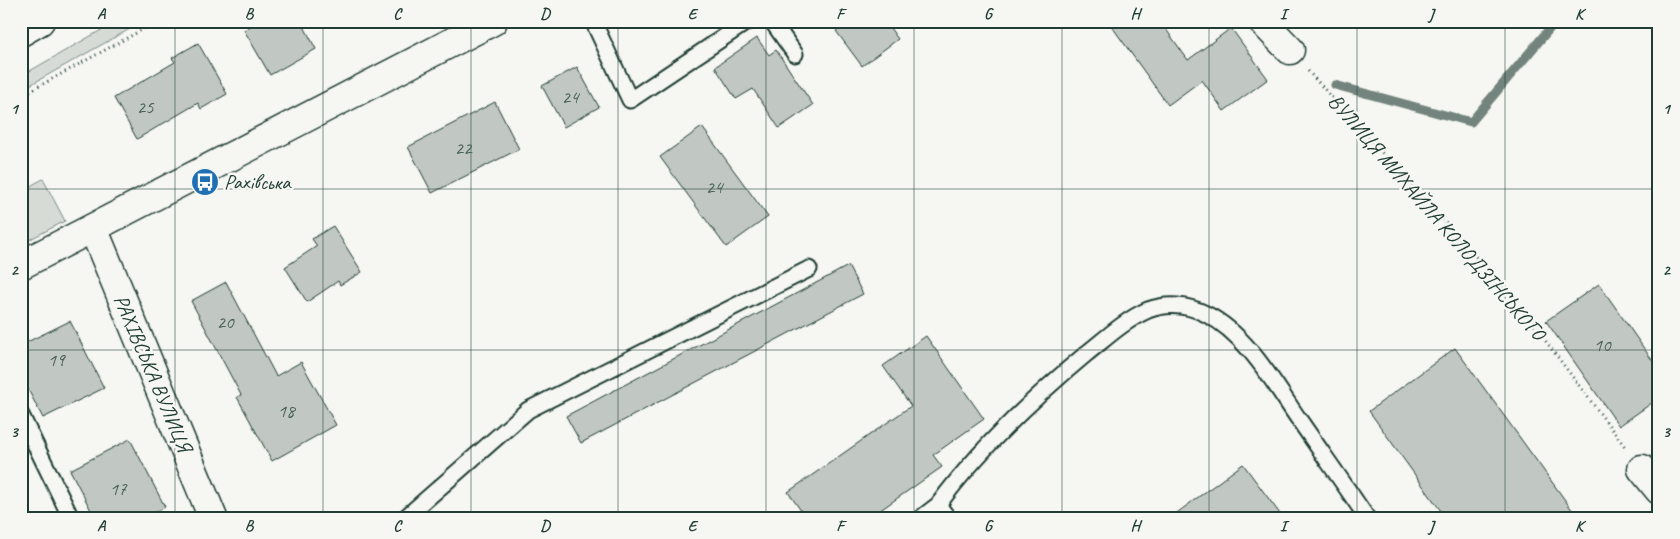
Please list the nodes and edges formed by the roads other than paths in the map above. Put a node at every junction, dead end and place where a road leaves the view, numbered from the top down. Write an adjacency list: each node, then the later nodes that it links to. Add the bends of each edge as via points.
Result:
1 (40, 21): 7 (main road)
2 (493, 21): 10 (main road)
3 (594, 21): 4 (lane, via 630,100)
4 (748, 21)
5 (772, 21): 9 (lane)
6 (1262, 21): 8 (main road)
7 (21, 32)
8 (1290, 50)
9 (795, 54)
10 (92, 228): 11 (main road); 18 (main road, РАХІВСЬКА ВУЛИЦЯ)
11 (21, 265)
12 (809, 269): 19 (lane, via 528,410)
13 (21, 415): 17 (lane)
14 (1642, 469): 15 (main road)
15 (1659, 490)
16 (938, 505): 20 (lane); 21 (lane); 22 (lane, via 978,455 1071,367 1126,322 1148,310 1169,305 1207,314 1242,342 1275,384)
17 (71, 518)
18 (213, 518)
19 (404, 518)
20 (921, 518)
21 (948, 518)
22 (1367, 518)

